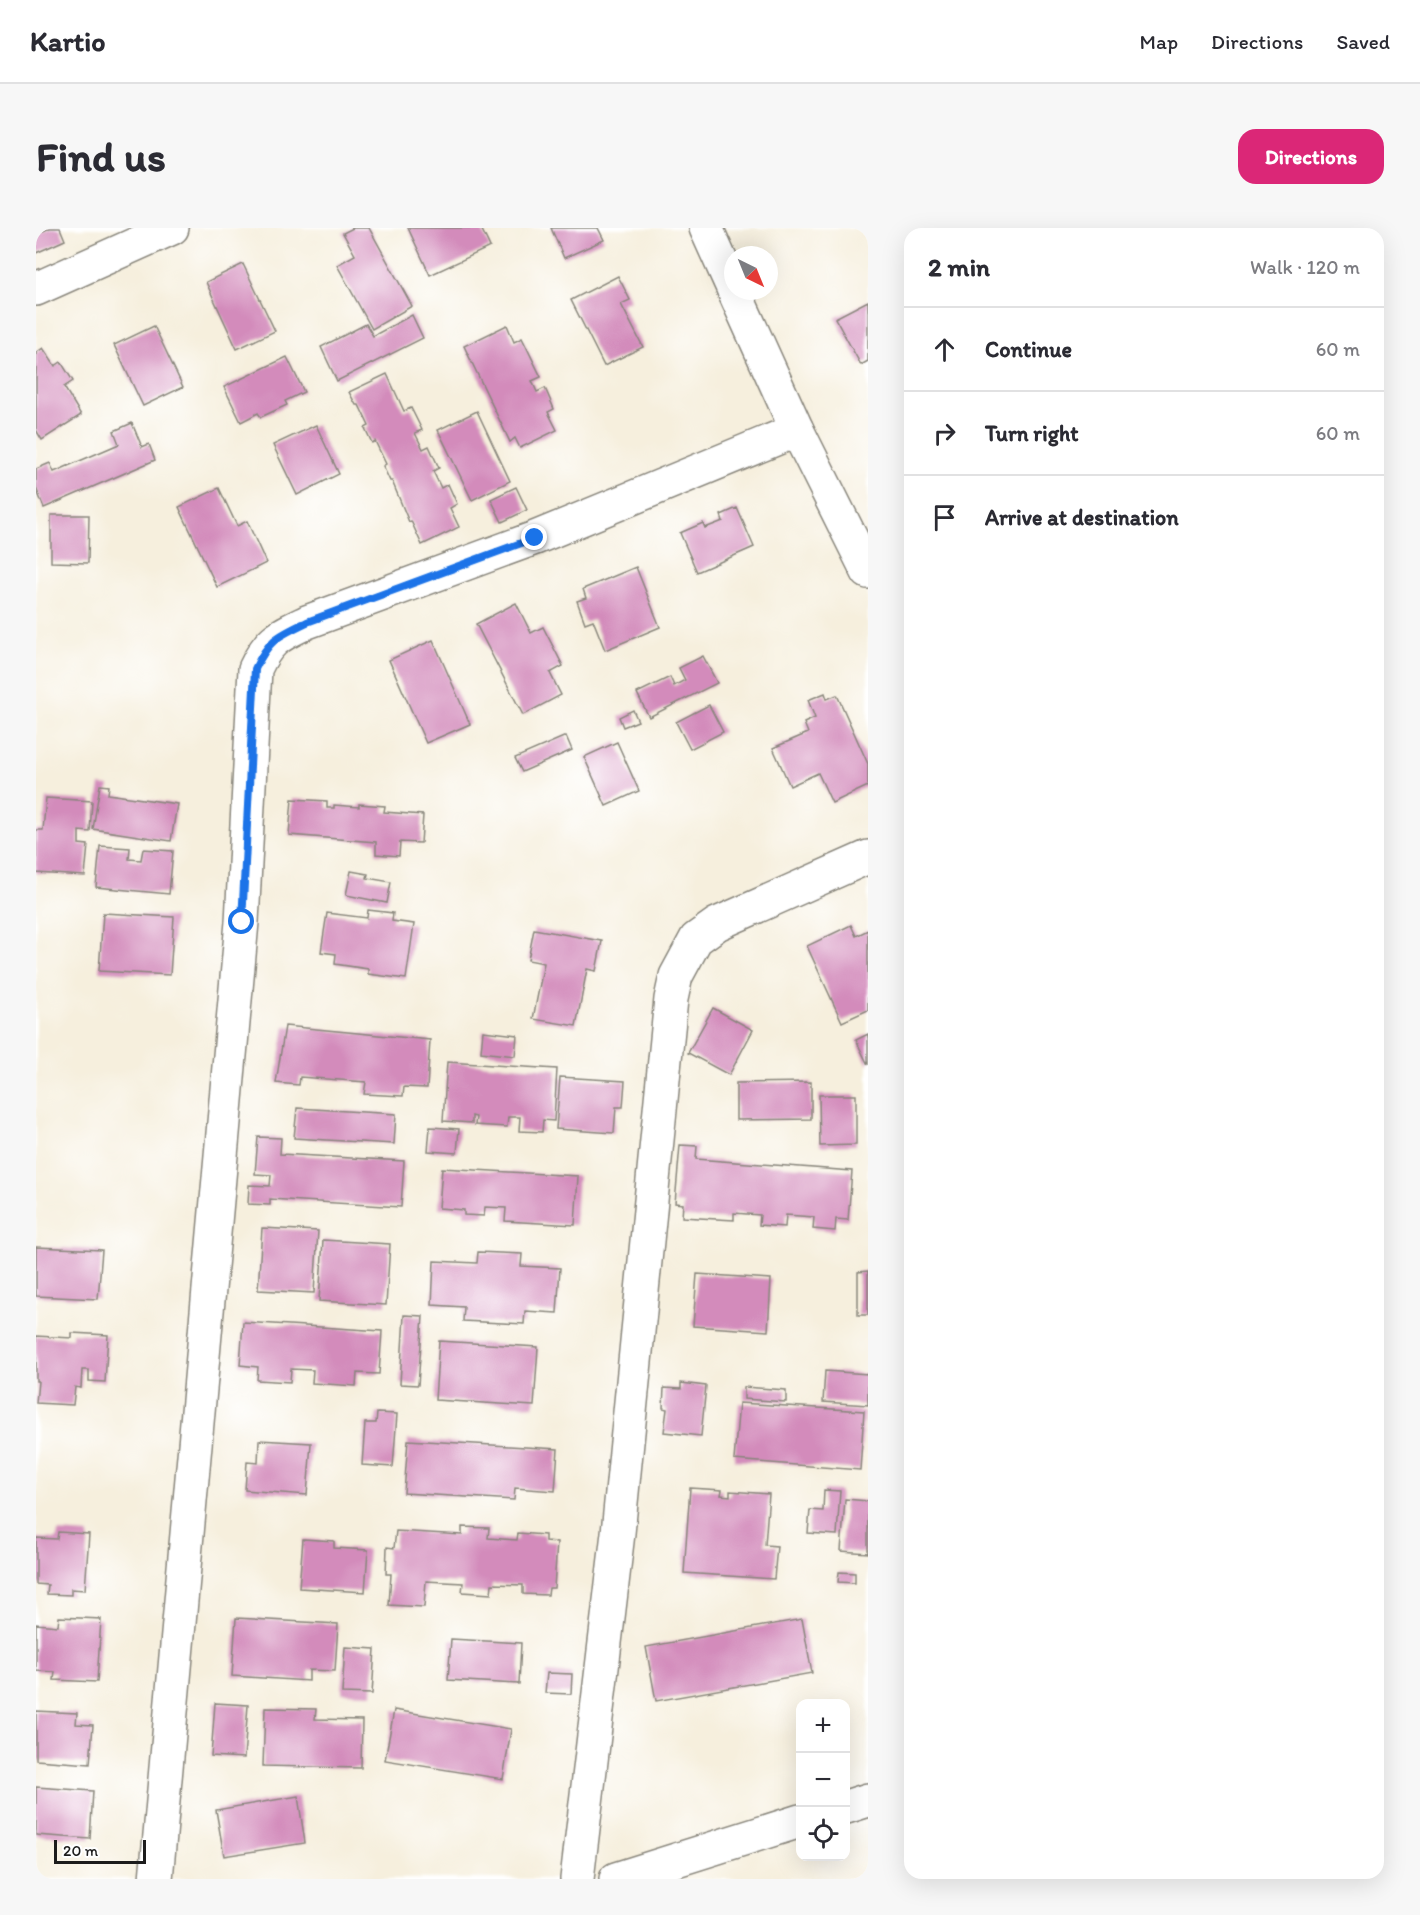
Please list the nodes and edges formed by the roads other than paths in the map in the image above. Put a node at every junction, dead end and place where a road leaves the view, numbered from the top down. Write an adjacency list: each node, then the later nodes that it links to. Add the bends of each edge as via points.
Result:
1 (172, 228): 4 (street)
2 (706, 228): 3 (street)
3 (724, 268)
4 (36, 289)
5 (738, 300): 6 (street)
6 (797, 430): 7 (street); 12 (street, via 535,538 307,622 281,634 264,649 255,669 242,922)
7 (868, 572)
8 (868, 857): 13 (street, via 717,924 696,939 676,976 618,1533)
9 (868, 1800): 10 (street)
10 (850, 1806)
11 (796, 1823): 14 (street)
12 (156, 1879)
13 (577, 1879)
14 (616, 1879)

